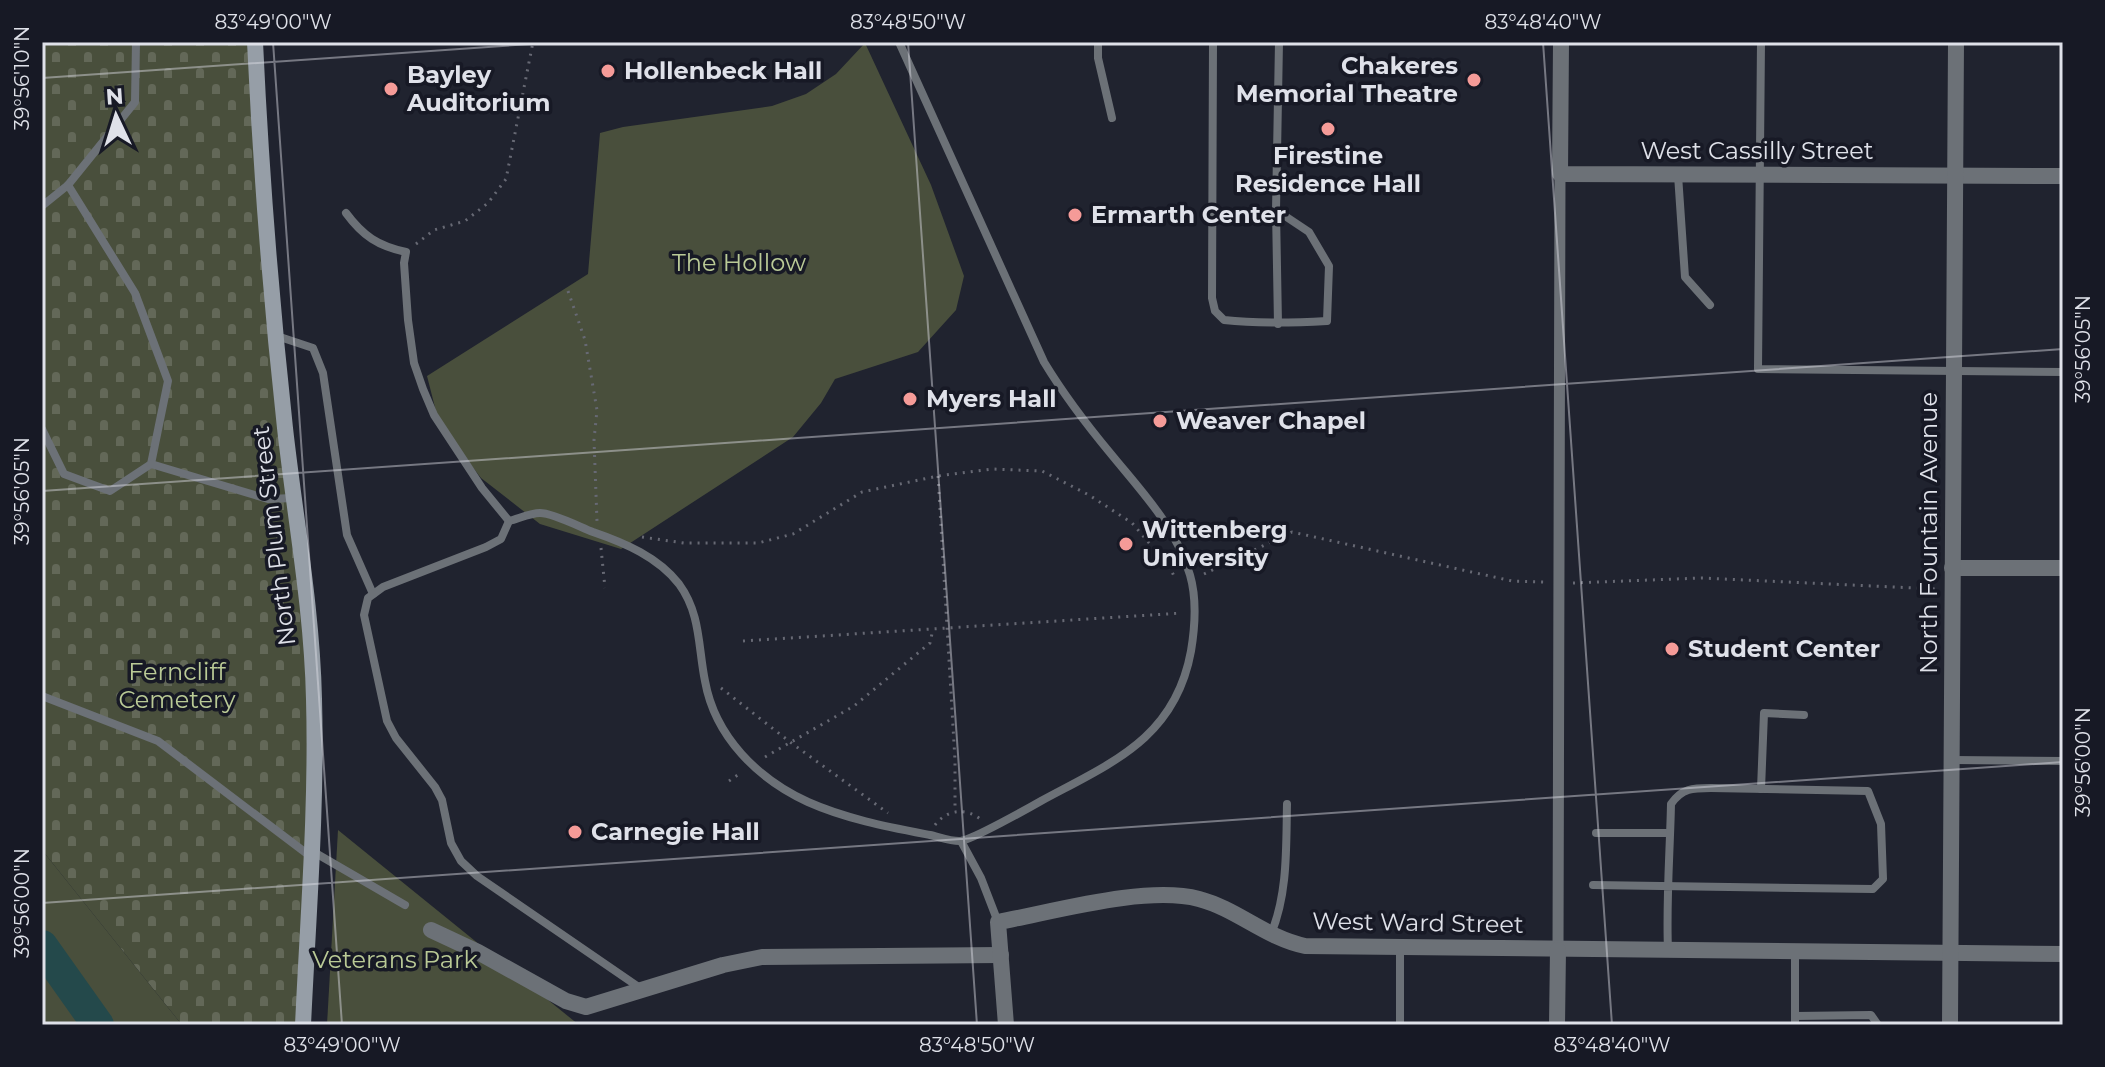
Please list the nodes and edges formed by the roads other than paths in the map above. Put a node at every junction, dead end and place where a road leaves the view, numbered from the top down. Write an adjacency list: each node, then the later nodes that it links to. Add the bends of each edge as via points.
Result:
1 (136, 42): 16 (lane, via 135,102)
2 (255, 42): 22 (main road, North Plum Street)
3 (899, 42): 40 (lane, via 1044,362 1065,397 1172,531 1192,581 1193,638 1185,675 1154,731 1109,765)
4 (1098, 42): 10 (lane)
5 (1213, 42): 21 (lane, via 1212,298 1224,320)
6 (1279, 42): 18 (lane)
7 (1561, 42): 11 (street)
8 (1761, 42): 13 (lane)
9 (1956, 42): 14 (street, North Fountain Avenue)
10 (1112, 118)
11 (1560, 174): 12 (street, West Cassilly Street); 49 (street)
12 (1678, 175): 13 (street, West Cassilly Street); 20 (lane, via 1685,277)
13 (1759, 175): 14 (street, West Cassilly Street); 23 (lane, via 1758,369)
14 (1955, 176): 15 (street, West Cassilly Street); 23 (street, North Fountain Avenue)
15 (2063, 176)
16 (68, 185): 17 (lane); 26 (lane, via 135,293 168,381)
17 (42, 206)
18 (1276, 210): 21 (lane); 21 (lane, via 1309,232 1329,266 1327,321)
19 (346, 213): 28 (lane, via 372,241 406,252 408,320 423,389 434,415)
20 (1710, 305)
21 (1278, 324)
22 (277, 336): 27 (main road, North Plum Street); 31 (lane, via 313,348 323,373 347,535)
23 (1953, 370): 24 (lane); 29 (street, North Fountain Avenue)
24 (2063, 372)
25 (42, 429): 26 (lane, via 64,474 110,491)
26 (151, 464): 27 (lane, via 268,499)
27 (294, 498): 41 (main road, North Plum Street, via 314,698)
28 (509, 521): 31 (lane, via 501,539); 40 (lane, via 540,513 600,534 668,571 692,607 711,704 722,727 752,765 780,788 846,816)
29 (1952, 568): 30 (street); 34 (street, North Fountain Avenue)
30 (2063, 568)
31 (373, 594): 55 (lane, via 364,615 387,721 442,800 451,843 461,861)
32 (42, 696): 41 (lane, via 158,741)
33 (1804, 715): 36 (lane, via 1764,713)
34 (1953, 760): 35 (lane); 52 (street, North Fountain Avenue)
35 (2063, 761)
36 (1761, 789): 39 (lane, via 1689,788 1671,804); 43 (lane, via 1868,791 1881,824 1883,879 1873,889)
37 (1287, 804): 47 (lane, via 1283,894)
38 (1596, 833): 39 (lane)
39 (1670, 833): 43 (lane)
40 (961, 841): 45 (lane)
41 (311, 854): 44 (lane); 57 (main road, North Plum Street)
42 (1593, 885): 43 (lane)
43 (1669, 887): 50 (lane)
44 (405, 905)
45 (998, 922): 47 (street, West Ward Street, via 1175,895 1223,908); 54 (street)
46 (431, 930): 55 (street, via 586,1007)
47 (1271, 934): 48 (street, West Ward Street, via 1305,946)
48 (1400, 948): 49 (street, West Ward Street); 59 (lane)
49 (1558, 950): 50 (street, West Ward Street); 60 (street)
50 (1668, 951): 51 (street, West Ward Street)
51 (1795, 952): 52 (street, West Ward Street); 56 (lane)
52 (1951, 954): 53 (street, West Ward Street); 62 (street, North Fountain Avenue)
53 (2063, 954)
54 (1001, 955): 55 (street, via 762,957); 58 (street)
55 (643, 990)
56 (1795, 1021): 61 (lane, via 1871,1015)
57 (303, 1025)
58 (1006, 1025)
59 (1400, 1025)
60 (1557, 1025)
61 (1878, 1025)
62 (1950, 1025)

